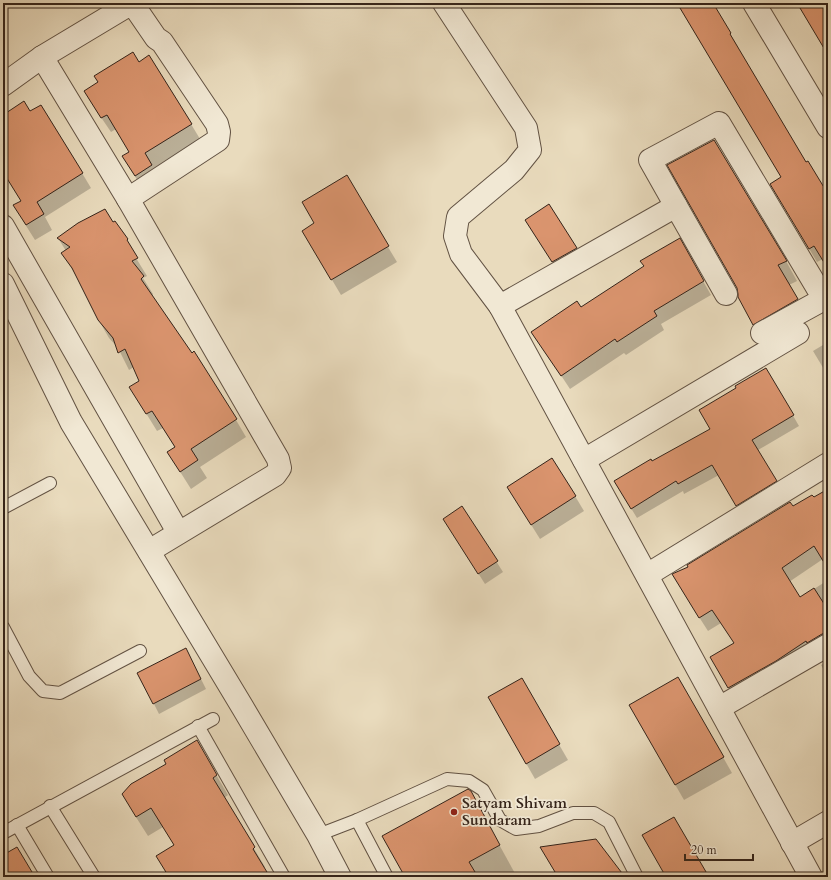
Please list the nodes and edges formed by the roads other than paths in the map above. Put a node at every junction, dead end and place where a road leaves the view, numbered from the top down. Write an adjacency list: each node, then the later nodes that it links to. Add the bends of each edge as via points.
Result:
1 (444, 3): 11 (street, via 526,128 530,150 514,170 458,218 455,236 461,254)
2 (754, 3): 5 (street)
3 (42, 57): 4 (street); 6 (street); 6 (street, via 132,4 156,38 162,42 217,124 218,140)
4 (3, 85)
5 (828, 127)
6 (128, 199): 18 (street, via 278,459 280,468 275,475)
7 (676, 206): 10 (street); 11 (street); 12 (street, via 650,160 719,123 824,299)
8 (3, 226): 18 (street)
9 (3, 284): 19 (street, via 71,422)
10 (726, 294)
11 (500, 306): 14 (street)
12 (762, 333)
13 (798, 333): 14 (street)
14 (584, 460): 20 (street)
15 (828, 464): 20 (street)
16 (50, 483): 17 (lane)
17 (3, 508)
18 (178, 532): 19 (street)
19 (149, 551): 32 (street)
20 (647, 575): 24 (street)
21 (3, 627): 23 (lane, via 29,676 43,691 60,694)
22 (828, 645): 24 (street)
23 (140, 651)
24 (719, 708): 33 (street)
25 (213, 719): 26 (lane)
26 (198, 726): 27 (lane); 36 (lane)
27 (50, 806): 30 (lane); 35 (lane)
28 (357, 820): 32 (lane); 38 (lane); 39 (lane, via 447,779 469,781 483,790 500,820 516,829 539,826 573,813 594,813 609,822)
29 (828, 822): 33 (street)
30 (17, 824): 31 (lane); 34 (lane)
31 (3, 832)
32 (318, 835): 37 (street)
33 (792, 843): 40 (street)
34 (48, 877)
35 (94, 877)
36 (284, 877)
37 (340, 877)
38 (387, 877)
39 (636, 877)
40 (811, 877)

